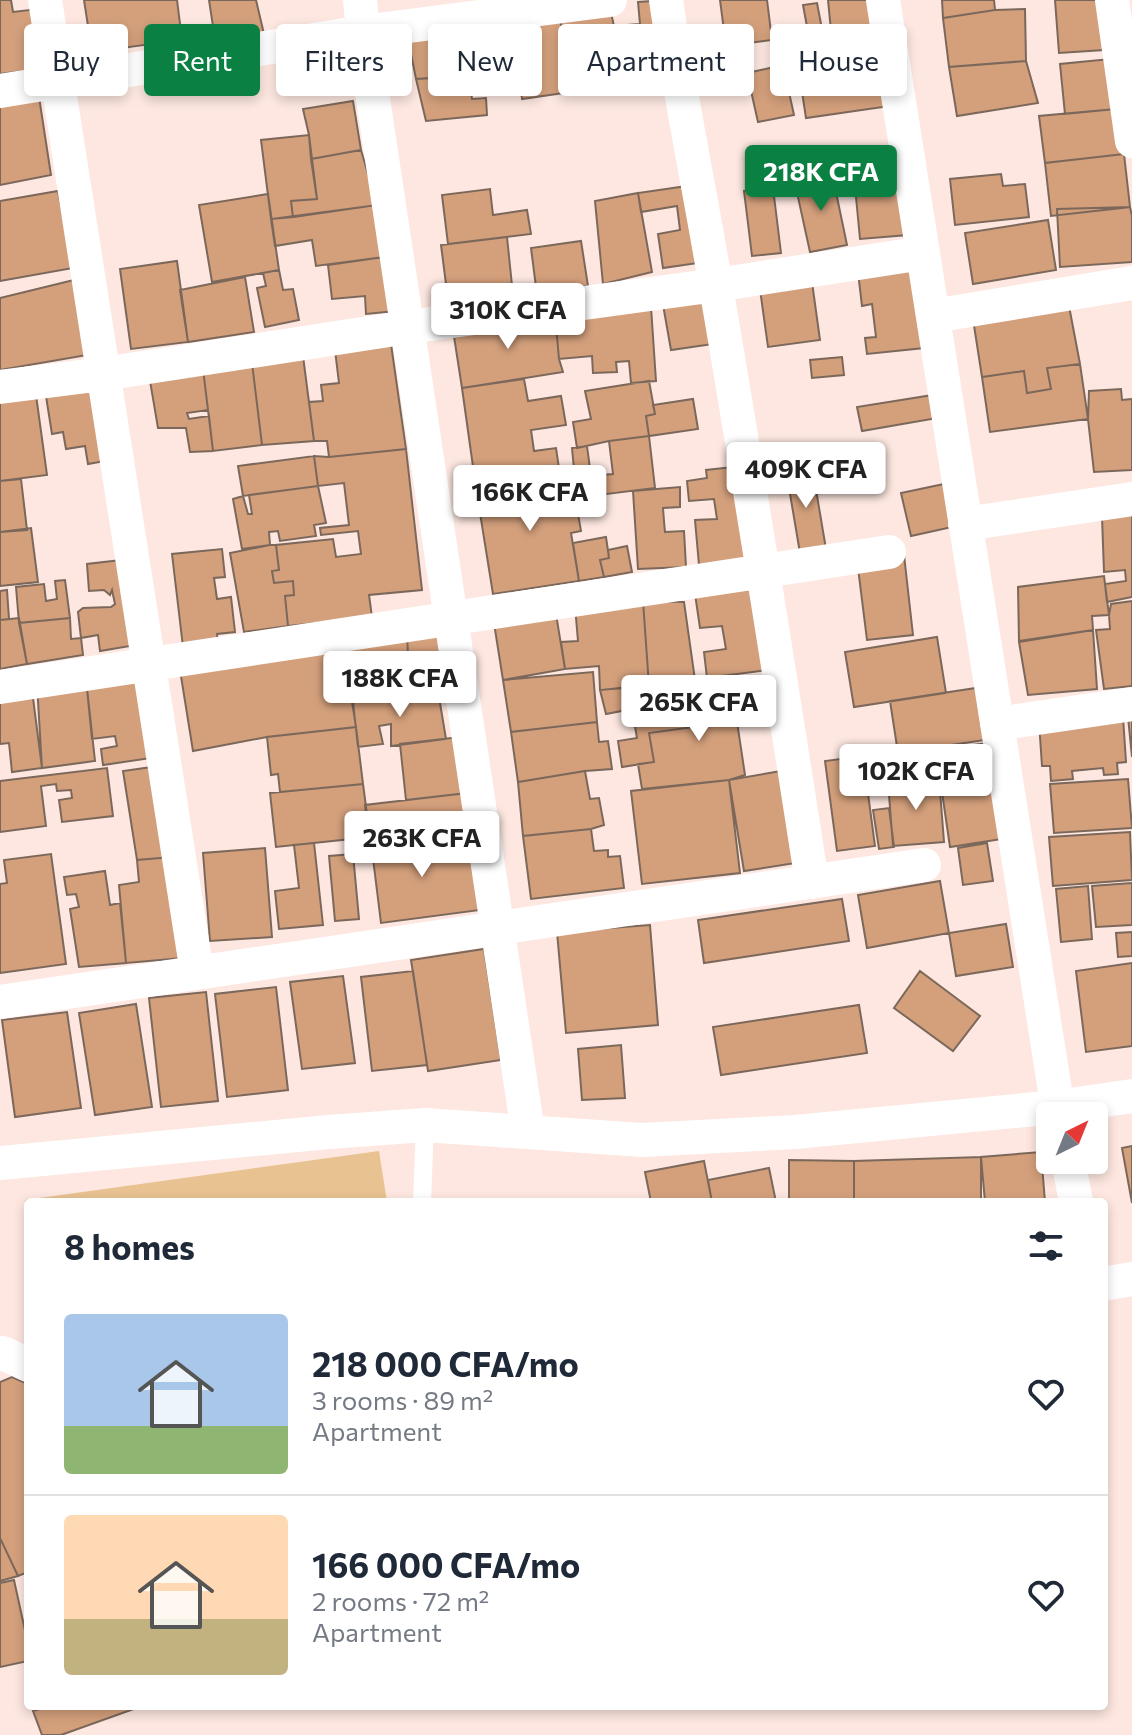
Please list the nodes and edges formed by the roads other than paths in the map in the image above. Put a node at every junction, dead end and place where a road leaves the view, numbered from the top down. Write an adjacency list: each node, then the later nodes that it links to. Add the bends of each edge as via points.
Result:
1 (45, 0): 7 (street)
2 (610, 0): 6 (street)
3 (666, 0): 15 (street)
4 (883, 0): 13 (street)
5 (1112, 0): 12 (street)
6 (362, 16): 8 (street); 17 (street)
7 (49, 24)
8 (128, 67)
9 (24, 87): 10 (street)
10 (0, 91)
11 (60, 96): 18 (street)
12 (1132, 141)
13 (923, 253): 15 (street); 16 (street)
14 (1132, 283): 16 (street)
15 (716, 285): 17 (street); 23 (street)
16 (933, 316): 21 (street)
17 (408, 327): 18 (street); 24 (street)
18 (103, 374): 19 (street); 25 (street)
19 (0, 387)
20 (1132, 499): 21 (street)
21 (965, 524): 28 (street)
22 (889, 552): 23 (street)
23 (764, 571): 24 (street); 30 (street)
24 (451, 619): 25 (street); 31 (street)
25 (149, 665): 26 (street); 32 (street)
26 (0, 687)
27 (1132, 704): 28 (street)
28 (997, 724): 35 (street)
29 (924, 865): 30 (street)
30 (812, 882): 31 (street)
31 (498, 928): 32 (street); 39 (street)
32 (197, 973): 33 (street)
33 (0, 1002)
34 (1132, 1096): 36 (street)
35 (1057, 1102)
36 (1102, 1102)
37 (1036, 1113): 39 (street, via 642,1140)
38 (425, 1125): 39 (street); 40 (street); 42 (lane)
39 (528, 1132)
40 (0, 1163)
41 (1071, 1174): 43 (street)
42 (422, 1198)
43 (1075, 1198)
44 (1132, 1279): 45 (street)
45 (1108, 1283)

